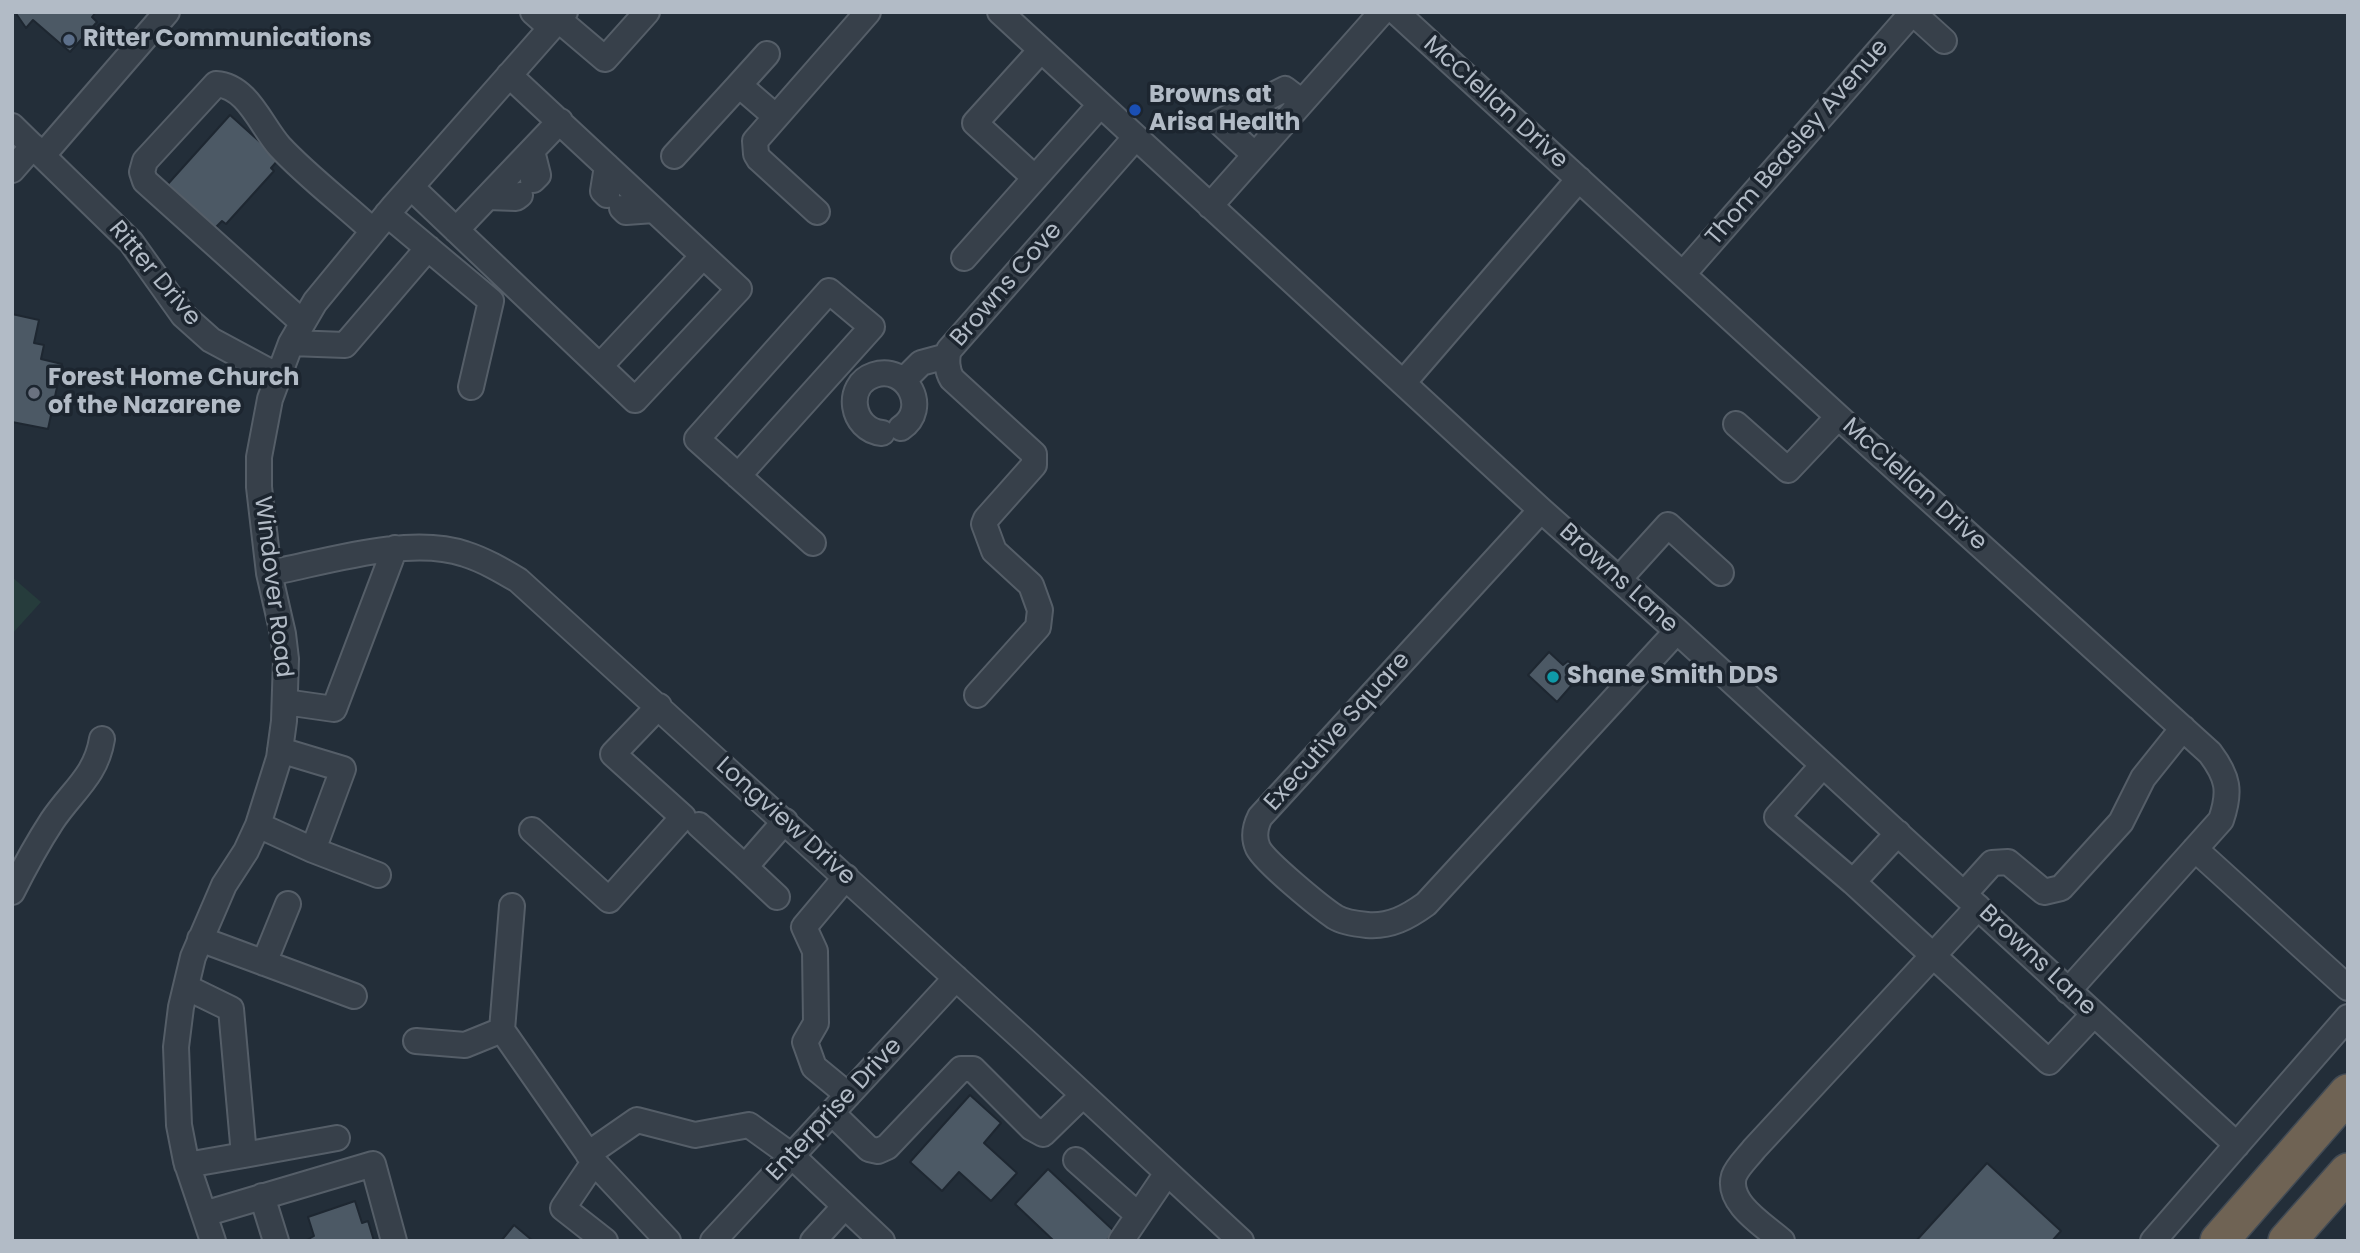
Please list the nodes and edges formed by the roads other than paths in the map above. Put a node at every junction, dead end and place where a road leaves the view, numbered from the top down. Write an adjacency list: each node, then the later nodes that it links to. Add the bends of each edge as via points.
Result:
1 (167, 12): 20 (street)
2 (647, 12): 8 (street, via 605,59)
3 (868, 12): 16 (street)
4 (1000, 12): 10 (street, Browns Lane)
5 (1381, 12): 14 (street)
6 (1396, 12): 27 (street, McClellan Drive)
7 (1912, 12): 9 (street); 38 (street, Thom Beasley Avenue)
8 (552, 18): 12 (street, Windover Road)
9 (1944, 41)
10 (1041, 50): 15 (street, Browns Lane); 26 (street, via 975,123)
11 (767, 54): 13 (street)
12 (509, 75): 17 (street); 28 (street, Windover Road)
13 (739, 85): 16 (street); 23 (street)
14 (1302, 102): 22 (street); 22 (street, via 1285,89 1219,122)
15 (1100, 105): 19 (street, Browns Lane); 26 (street)
16 (775, 117): 32 (street, via 755,141 756,154)
17 (560, 121): 21 (street); 24 (street)
18 (12, 126): 20 (street, Ritter Drive)
19 (1135, 138): 30 (street, Browns Lane); 40 (street, Browns Cove)
20 (38, 150): 25 (street); 43 (street, Ritter Drive, via 131,242 183,315 211,340)
21 (532, 151): 29 (street); 29 (street, via 538,175 526,188 516,198)
22 (1255, 155): 30 (street)
23 (674, 156)
24 (607, 166): 31 (street); 31 (street, via 603,191 626,212)
25 (12, 170)
26 (1035, 178): 37 (street)
27 (1579, 179): 38 (street, McClellan Drive); 46 (street)
28 (411, 187): 33 (street, Windover Road); 34 (street)
29 (488, 197): 34 (street)
30 (1210, 206): 46 (street, Browns Lane)
31 (654, 210): 36 (street)
32 (817, 212)
33 (380, 222): 35 (street); 39 (street, Windover Road, via 315,302); 39 (street, via 280,146 250,105 228,85 216,84 145,161 145,181)
34 (456, 230): 42 (street)
35 (428, 248): 39 (street, via 345,345); 47 (street, via 491,301)
36 (703, 256): 42 (street); 42 (street, via 739,289 645,390 635,400)
37 (964, 258)
38 (1683, 274): 48 (street, McClellan Drive)
39 (296, 333): 43 (street, Windover Road)
40 (947, 356): 45 (street, via 921,363); 58 (street, Browns Cove, via 952,379 1036,460 984,524 995,551 1031,585 1041,610 1038,626)
41 (845, 357): 44 (street); 50 (street); 50 (street, via 872,327 829,291 697,439)
42 (600, 366)
43 (278, 376): 54 (street, Windover Road, via 259,457)
44 (867, 378): 45 (street, via 886,373); 45 (street, via 856,393 855,412 867,428 891,430 911,417 914,407)
45 (904, 380)
46 (1403, 383): 51 (street, Browns Lane)
47 (471, 387)
48 (1838, 417): 49 (street, via 1788,470); 61 (street, McClellan Drive)
49 (1736, 424)
50 (738, 476): 52 (street)
51 (1541, 510): 56 (street, Browns Lane); 57 (street, Executive Square, via 1260,817 1257,846 1292,882 1342,920 1371,925 1406,918 1426,904)
52 (813, 543)
53 (395, 548): 54 (street, Longview Drive); 59 (street, via 334,709); 60 (street, Longview Drive, via 441,548 503,569)
54 (269, 573): 59 (street, Windover Road, via 283,634)
55 (1721, 573): 56 (street, via 1668,525)
56 (1619, 579): 57 (street, Browns Lane)
57 (1677, 631): 64 (street, Browns Lane)
58 (977, 695)
59 (285, 702): 63 (street, Windover Road)
60 (659, 706): 65 (street, Longview Drive); 68 (street, via 613,754 683,817 609,900)
61 (2183, 728): 71 (street, McClellan Drive, via 2222,768 2227,788 2221,820); 78 (street, via 2143,778 2121,822 2061,888 2044,892 2007,862 1992,863)
62 (102, 739): 76 (street, via 94,767 54,819)
63 (280, 750): 66 (street, Windover Road); 70 (street, via 343,769)
64 (1823, 765): 69 (street, Browns Lane); 75 (street, via 1777,817)
65 (785, 821): 72 (street); 74 (street, Longview Drive)
66 (258, 825): 70 (street); 81 (street, Windover Road)
67 (699, 825): 72 (street)
68 (532, 830)
69 (1898, 833): 75 (street); 78 (street, Browns Lane)
70 (313, 849): 73 (street)
71 (2195, 849): 86 (street); 87 (street, McClellan Drive)
72 (745, 867): 77 (street)
73 (378, 875)
74 (846, 877): 84 (street, Longview Drive); 95 (street, via 804,927 815,951 816,1023 805,1042 814,1068)
75 (1853, 882): 82 (street)
76 (12, 892)
77 (777, 897)
78 (1971, 901): 82 (street); 87 (street, Browns Lane)
79 (288, 904): 83 (street)
80 (512, 906): 91 (street)
81 (200, 939): 83 (street); 85 (street, Windover Road)
82 (1932, 955): 89 (street, via 2049,1062); 119 (street, via 1735,1173 1732,1188 1737,1201)
83 (264, 963): 88 (street)
84 (956, 978): 94 (street, Longview Drive); 95 (street, Enterprise Drive)
85 (186, 988): 98 (street, via 231,1009); 102 (street, Windover Road, via 176,1047 179,1125)
86 (2348, 988)
87 (2068, 991): 89 (street, Browns Lane)
88 (354, 996)
89 (2094, 1014): 97 (street, Browns Lane)
90 (2348, 1017): 97 (street)
91 (502, 1030): 92 (street, via 465,1045); 100 (street)
92 (416, 1041)
93 (2348, 1093): 121 (highway)
94 (1083, 1095): 95 (street, via 1042,1134 973,1069 961,1069 878,1152 869,1149); 104 (street, Longview Drive)
95 (840, 1104): 99 (street, Enterprise Drive)
96 (337, 1138): 98 (street)
97 (2237, 1145): 120 (street)
98 (244, 1155): 102 (street)
99 (792, 1156): 100 (street, via 749,1125 695,1135 637,1120); 106 (street); 114 (street, Enterprise Drive)
100 (591, 1158): 112 (street, via 563,1208); 113 (street)
101 (1076, 1160): 108 (street)
102 (187, 1165): 107 (street, Windover Road)
103 (2348, 1172): 122 (highway)
104 (1167, 1173): 108 (street); 118 (street, Longview Drive)
105 (261, 1196): 107 (street); 110 (street); 111 (street, via 373,1164)
106 (845, 1206): 115 (street); 116 (street)
107 (204, 1214): 109 (street, Windover Road)
108 (1138, 1215): 117 (street)
109 (213, 1241)
110 (276, 1241)
111 (394, 1241)
112 (605, 1241)
113 (668, 1241)
114 (713, 1241)
115 (813, 1241)
116 (882, 1241)
117 (1121, 1241)
118 (1241, 1241)
119 (1782, 1241)
120 (2153, 1241)
121 (2219, 1241)
122 (2287, 1241)

